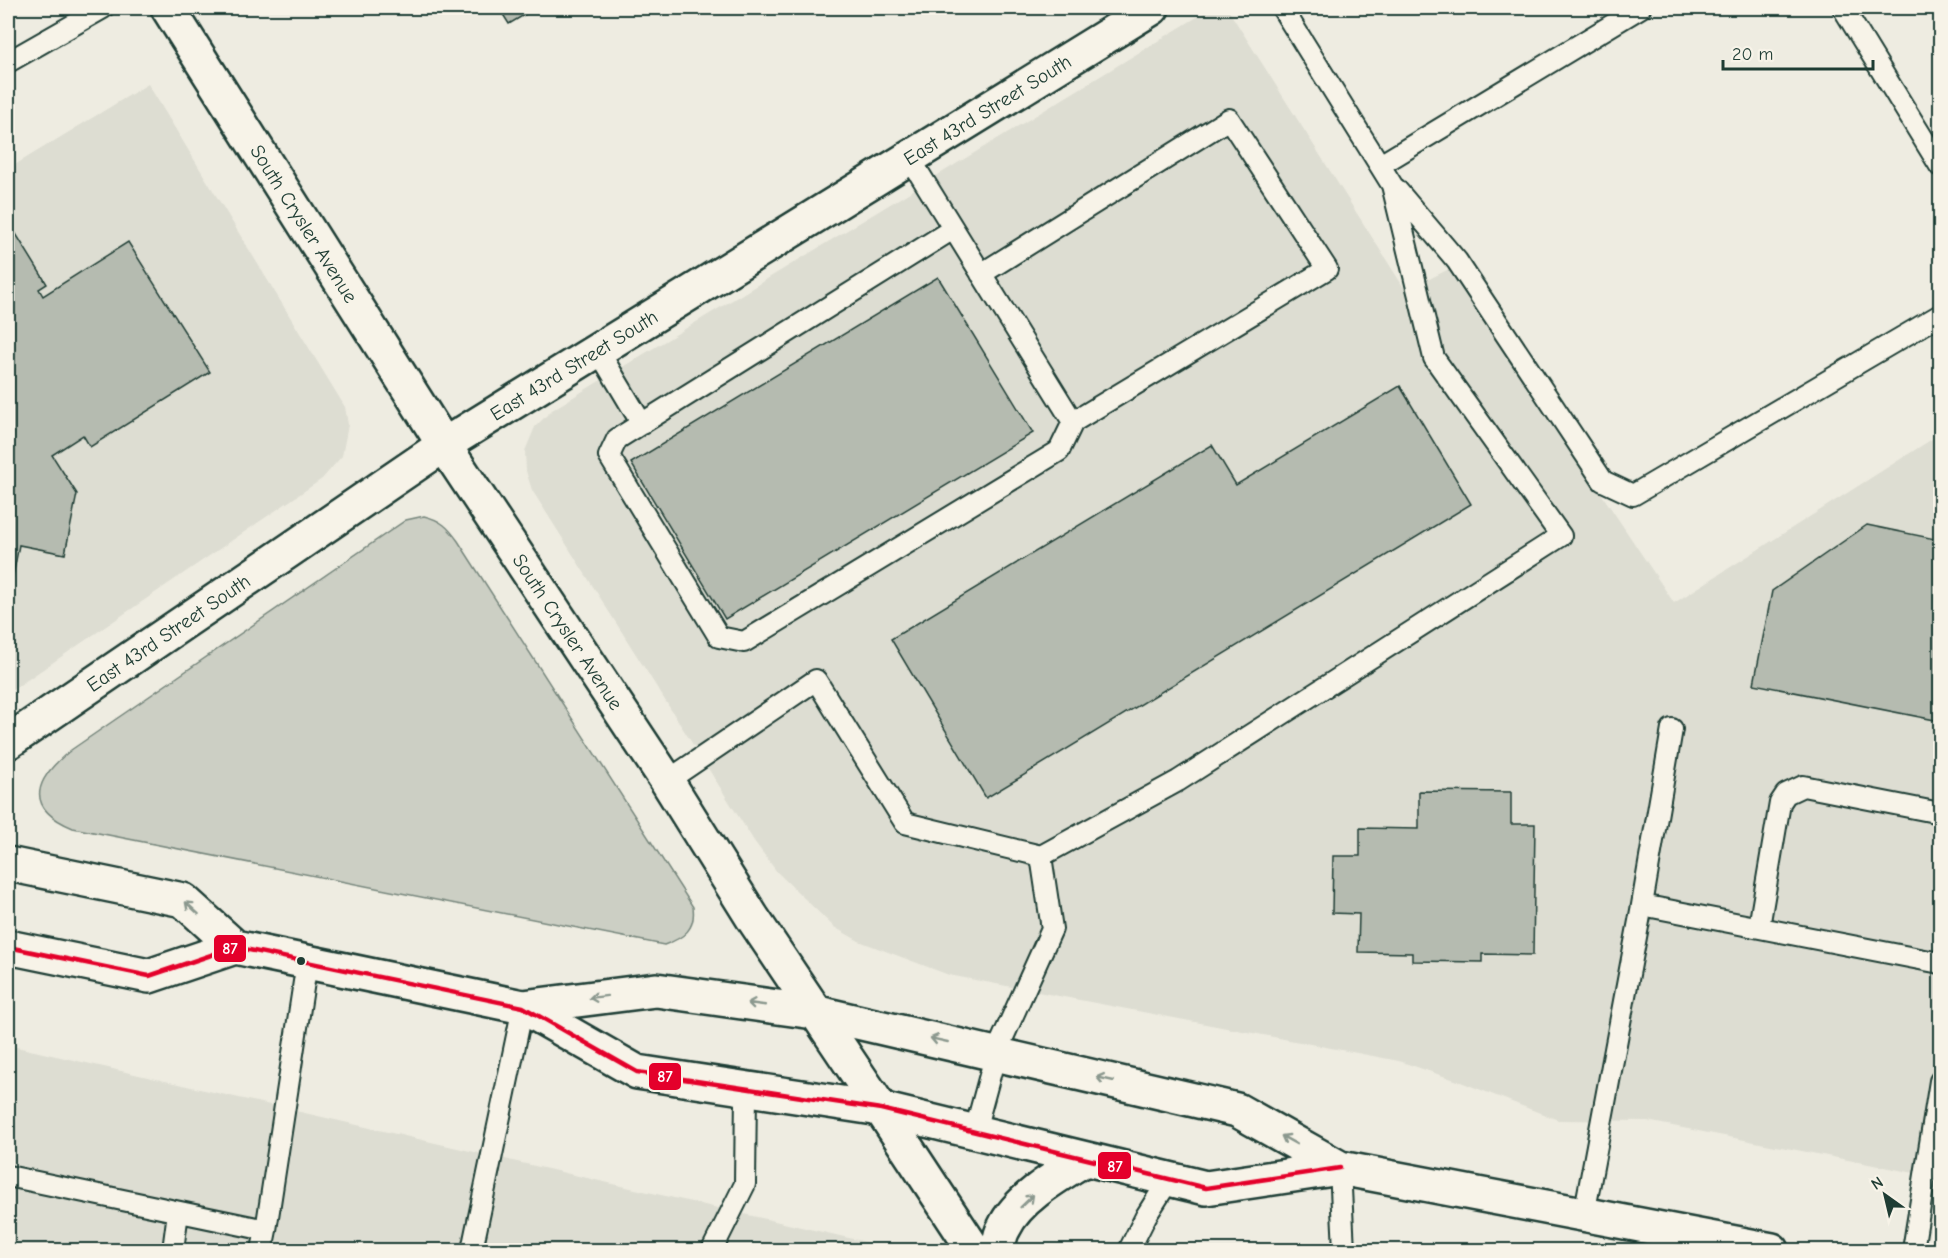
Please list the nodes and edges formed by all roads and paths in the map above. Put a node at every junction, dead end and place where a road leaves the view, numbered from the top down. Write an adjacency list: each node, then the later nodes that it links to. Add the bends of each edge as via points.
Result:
1 (103, 8): 7 (lane)
2 (168, 8): 18 (main road, South Crysler Avenue)
3 (1282, 8): 9 (lane)
4 (1640, 8): 9 (lane)
5 (1843, 8): 10 (lane)
6 (1135, 12): 8 (main road, East 43rd Street South)
7 (8, 62)
8 (909, 157): 12 (lane); 15 (main road, East 43rd Street South)
9 (1380, 165): 11 (lane)
10 (1941, 166)
11 (1392, 185): 14 (lane, via 1457,261 1603,481 1633,495); 23 (lane, via 1434,358 1561,536 1178,782)
12 (953, 229): 13 (lane); 17 (lane)
13 (981, 274): 16 (lane); 16 (lane, via 1228,119 1327,269)
14 (1941, 315)
15 (598, 350): 17 (lane); 18 (main road, East 43rd Street South)
16 (1073, 422): 17 (lane, via 1059,451 744,642 719,637 609,456 617,439)
17 (642, 424)
18 (444, 445): 20 (main road, East 43rd Street South); 21 (main road, South Crysler Avenue)
19 (1672, 729): 25 (lane)
20 (8, 742)
21 (667, 781): 23 (lane, via 816,680 905,823); 32 (main road, South Crysler Avenue)
22 (1941, 813): 26 (lane, via 1803,786 1794,789 1780,803)
23 (1041, 856): 33 (lane, via 1052,929)
24 (8, 864): 28 (main road, one-way to 24, via 183,900)
25 (1642, 905): 26 (lane); 43 (lane)
26 (1759, 927): 30 (lane)
27 (8, 947): 28 (main road, via 149,976)
28 (235, 947): 29 (main road)
29 (307, 962): 31 (main road); 44 (lane)
30 (1941, 963)
31 (523, 1007): 32 (main road, one-way to 31, via 656,990); 35 (main road, via 637,1072); 48 (lane)
32 (814, 1012): 33 (main road, one-way to 32); 36 (main road, South Crysler Avenue)
33 (996, 1053): 37 (lane); 39 (main road, one-way to 33, via 1237,1110)
34 (1941, 1081): 55 (lane)
35 (746, 1090): 36 (main road); 49 (lane, via 745,1184)
36 (880, 1109): 37 (main road); 50 (main road, South Crysler Avenue)
37 (974, 1134): 38 (main road)
38 (1085, 1159): 41 (main road); 51 (main road, one-way to 38, via 1004,1227 1021,1207 1047,1182)
39 (1340, 1168): 41 (main road, via 1206,1188); 43 (main road); 53 (lane)
40 (8, 1176): 42 (lane)
41 (1170, 1178): 52 (lane)
42 (178, 1212): 44 (lane); 46 (lane)
43 (1584, 1215): 45 (main road)
44 (266, 1230): 47 (lane)
45 (1730, 1247): 54 (main road)
46 (173, 1251)
47 (262, 1251)
48 (472, 1251)
49 (712, 1251)
50 (974, 1251)
51 (998, 1251)
52 (1129, 1251)
53 (1344, 1251)
54 (1772, 1251)
55 (1913, 1251)

